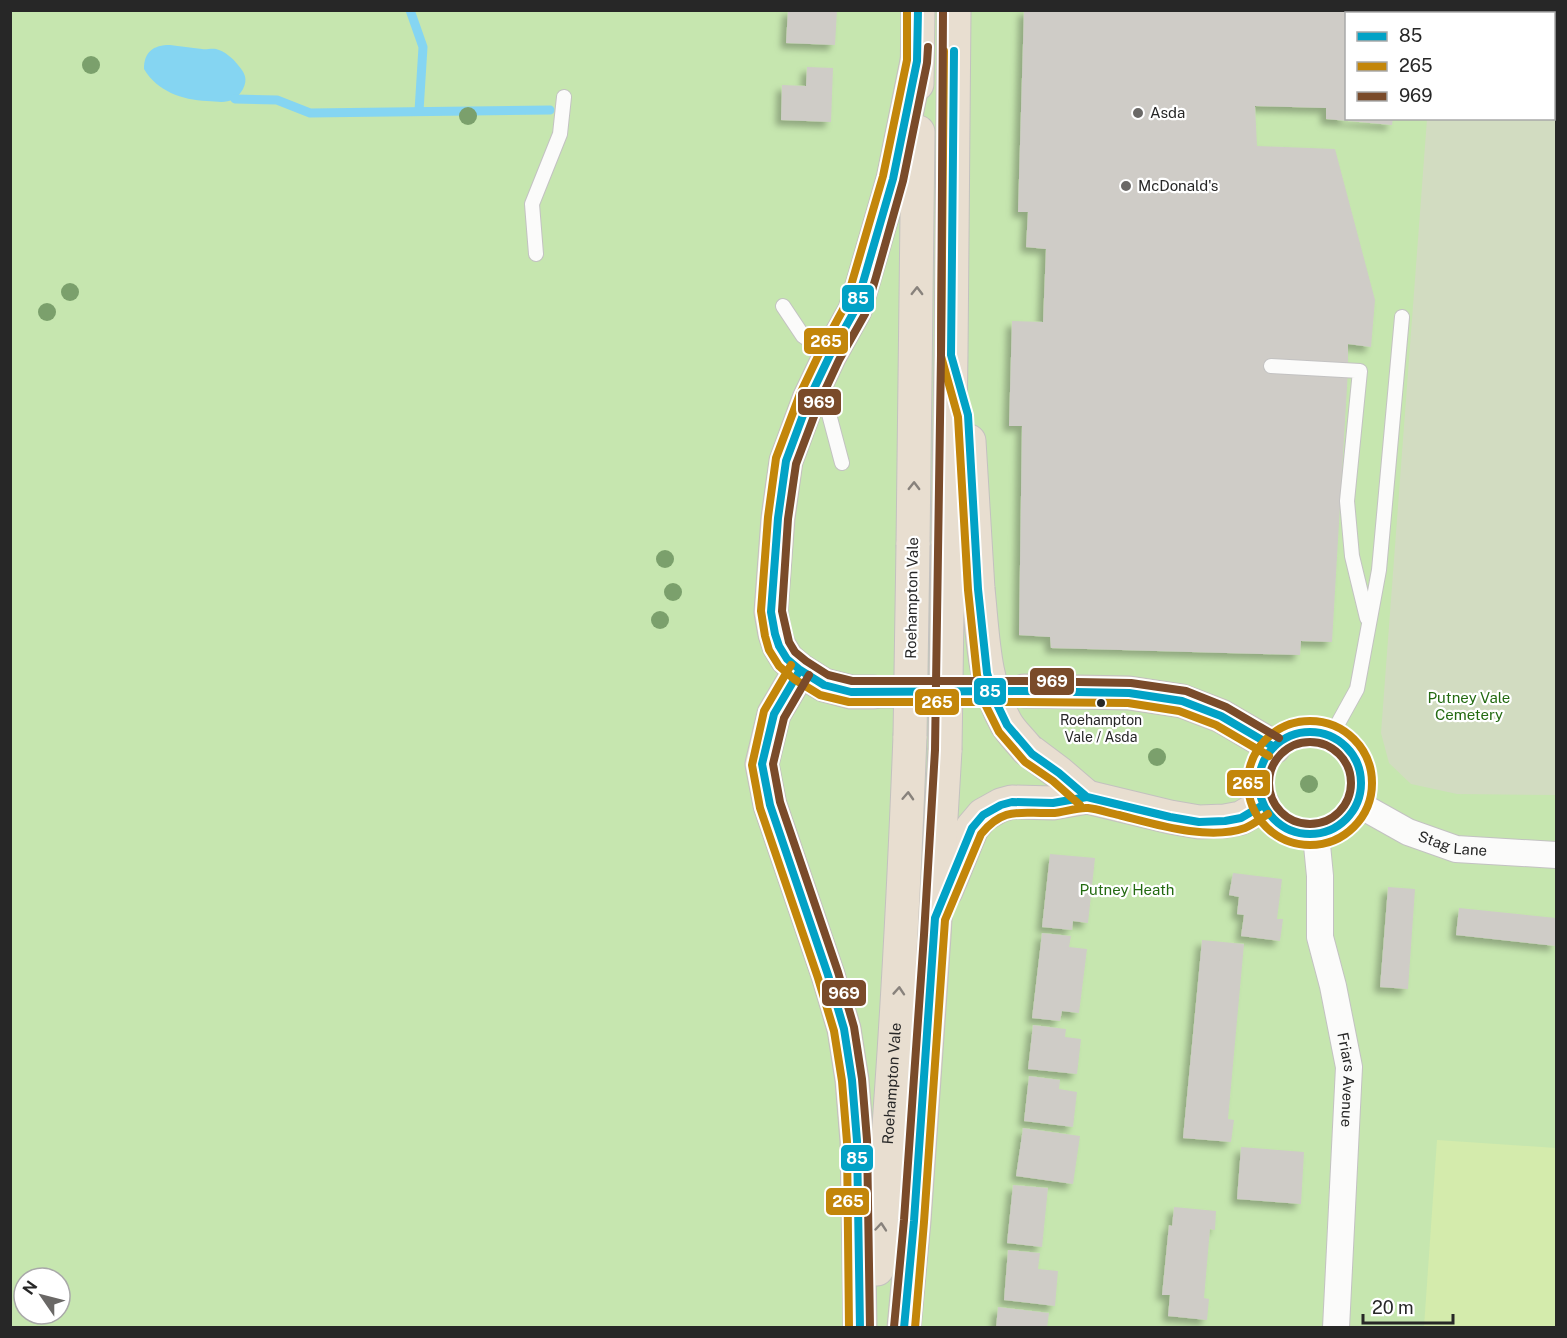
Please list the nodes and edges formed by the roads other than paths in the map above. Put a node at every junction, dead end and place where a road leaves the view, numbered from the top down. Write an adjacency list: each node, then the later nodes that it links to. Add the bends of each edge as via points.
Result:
1 (918, 10): 3 (highway, Roehampton Vale)
2 (954, 10): 8 (highway, Roehampton Vale)
3 (917, 61): 9 (highway, via 893,179 869,264 855,310); 26 (highway, Roehampton Vale, one-way to 3, bridge, via 893,1080 910,736)
4 (564, 97): 5 (lane, via 560,134 532,204)
5 (536, 254)
6 (783, 306): 9 (lane, via 803,336)
7 (1402, 317): 13 (lane, via 1379,570)
8 (951, 355): 19 (highway, bridge, via 968,415 978,590 987,673 995,700 1007,725 1026,749); 24 (highway, Roehampton Vale, bridge, via 945,750)
9 (830, 356): 11 (highway)
10 (1271, 366): 13 (lane, via 1360,371 1347,501 1352,556)
11 (809, 399): 12 (lane, via 826,407); 14 (highway, via 786,461 771,612 779,646)
12 (842, 463)
13 (1369, 623): 17 (lane, via 1357,689)
14 (800, 670): 16 (highway, via 824,685 851,692); 25 (highway, via 774,714 762,764 770,805 844,1029 857,1141)
15 (1024, 691): 18 (highway, via 1129,693 1182,701 1221,716)
16 (873, 692)
17 (1331, 736): 18 (street, via 1305,732 1288,736); 20 (street, via 1346,746 1356,761 1362,778)
18 (1274, 747): 21 (street, via 1262,765 1258,783)
19 (1087, 797): 21 (highway, via 1198,822 1241,818); 24 (highway, via 1053,803 1012,802 983,815 972,828)
20 (1358, 804): 22 (street, via 1348,818); 23 (street, Stag Lane, via 1408,832 1456,849)
21 (1263, 805): 22 (street, via 1282,826 1298,834)
22 (1316, 835): 28 (street, Friars Avenue, via 1320,937 1349,1067)
23 (1557, 855)
24 (935, 918): 27 (highway, Roehampton Vale)
25 (860, 1328)
26 (872, 1328)
27 (904, 1328)
28 (1336, 1328)

